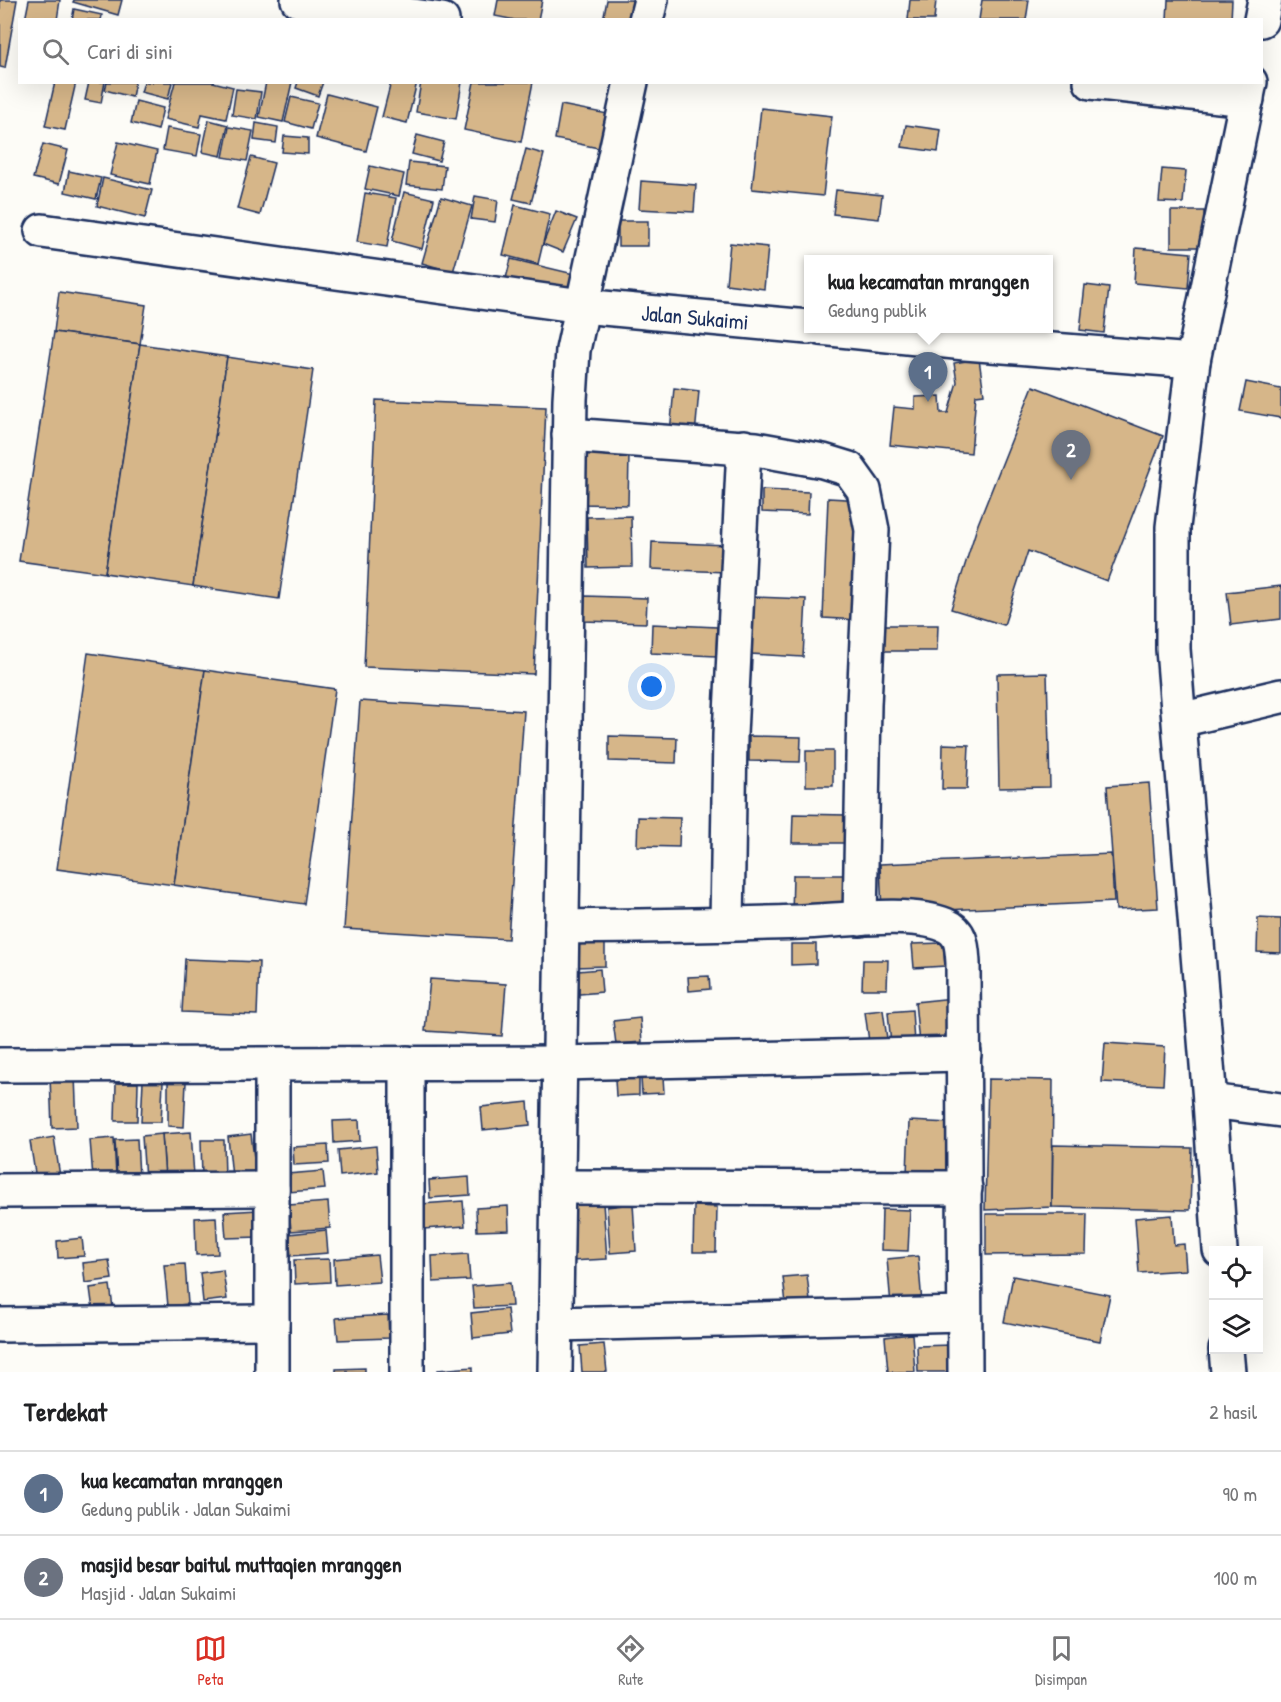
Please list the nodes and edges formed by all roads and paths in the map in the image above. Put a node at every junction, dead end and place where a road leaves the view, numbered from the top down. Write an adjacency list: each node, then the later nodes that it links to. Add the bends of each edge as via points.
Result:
1 (298, 0): 4 (street)
2 (651, 0): 5 (street)
3 (1265, 0): 6 (street)
4 (428, 18)
5 (646, 18)
6 (1261, 18)
7 (631, 84): 11 (street)
8 (1126, 84): 9 (street)
9 (1248, 91): 14 (street)
10 (42, 231): 11 (street, Jalan Sukaimi)
11 (582, 306): 12 (street, Jalan Sukaimi); 15 (street, via 573,350)
12 (804, 327)
13 (869, 333): 14 (street)
14 (1192, 361): 18 (street, via 1173,527 1173,649)
15 (569, 435): 16 (street); 21 (street)
16 (744, 447): 19 (street, via 849,469 864,490 872,530); 20 (street, via 730,735)
17 (1281, 696): 18 (street)
18 (1180, 720): 27 (street)
19 (860, 919): 20 (street); 22 (street, via 924,920 955,930 962,942)
20 (727, 924): 21 (street)
21 (562, 927): 24 (street)
22 (964, 1054): 24 (street); 30 (street)
23 (407, 1063): 24 (street); 25 (street); 40 (street)
24 (560, 1063): 29 (street)
25 (272, 1064): 26 (street); 31 (street)
26 (0, 1065)
27 (1210, 1101): 28 (street); 33 (street)
28 (1281, 1110)
29 (558, 1187): 30 (street); 36 (street)
30 (965, 1188): 34 (street)
31 (272, 1189): 32 (street); 35 (street)
32 (0, 1191)
33 (1220, 1246)
34 (964, 1314): 36 (street); 42 (street)
35 (272, 1322): 37 (street); 39 (street)
36 (556, 1324): 41 (street)
37 (0, 1325)
38 (1226, 1354): 43 (street)
39 (272, 1372)
40 (407, 1372)
41 (555, 1372)
42 (965, 1372)
43 (1228, 1372)

